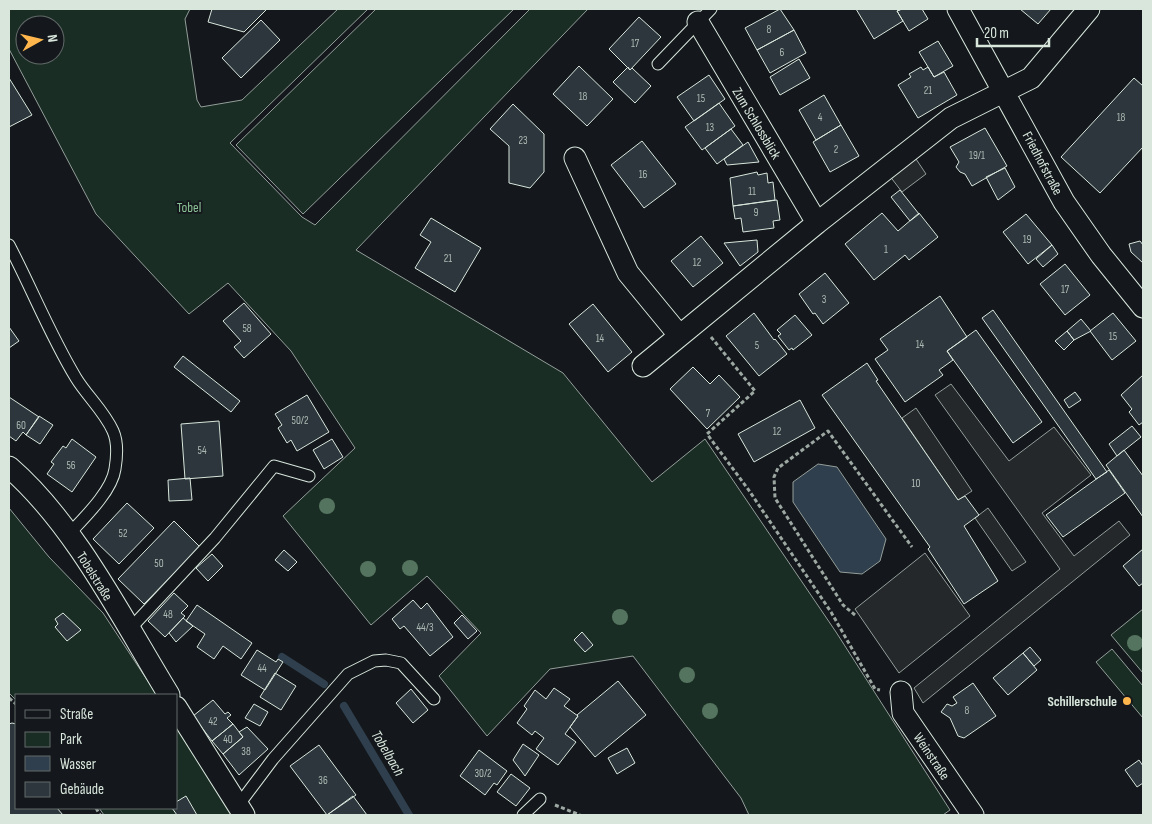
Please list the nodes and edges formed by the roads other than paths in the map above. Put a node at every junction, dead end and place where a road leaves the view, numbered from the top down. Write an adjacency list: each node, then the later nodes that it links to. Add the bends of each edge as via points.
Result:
1 (958, 9): 5 (street, Friedhofstraße)
2 (1089, 9): 5 (street, via 1031,78)
3 (705, 16): 4 (lane); 7 (street, Zum Schlossblick)
4 (658, 64)
5 (1004, 92): 7 (street, via 951,118); 9 (street, Friedhofstraße, via 1064,202)
6 (575, 158): 10 (street, via 628,273)
7 (817, 223): 10 (street)
8 (9, 245): 14 (lane, via 64,357 114,433 117,447 115,471 101,498)
9 (1143, 307)
10 (680, 335): 11 (street)
11 (644, 366)
12 (9, 467): 14 (street, Tobelstraße, via 29,484)
13 (309, 476): 15 (lane, via 274,466 208,546)
14 (70, 534): 15 (street, Tobelstraße)
15 (129, 630): 17 (street, Tobelstraße)
16 (901, 692): 23 (street, Weinstraße, via 903,713)
17 (168, 694)
18 (434, 699): 21 (lane, via 401,663 374,660 348,674 273,758 243,799)
19 (178, 710): 21 (street)
20 (540, 799): 22 (lane)
21 (240, 810)
22 (523, 815)
23 (973, 815)

